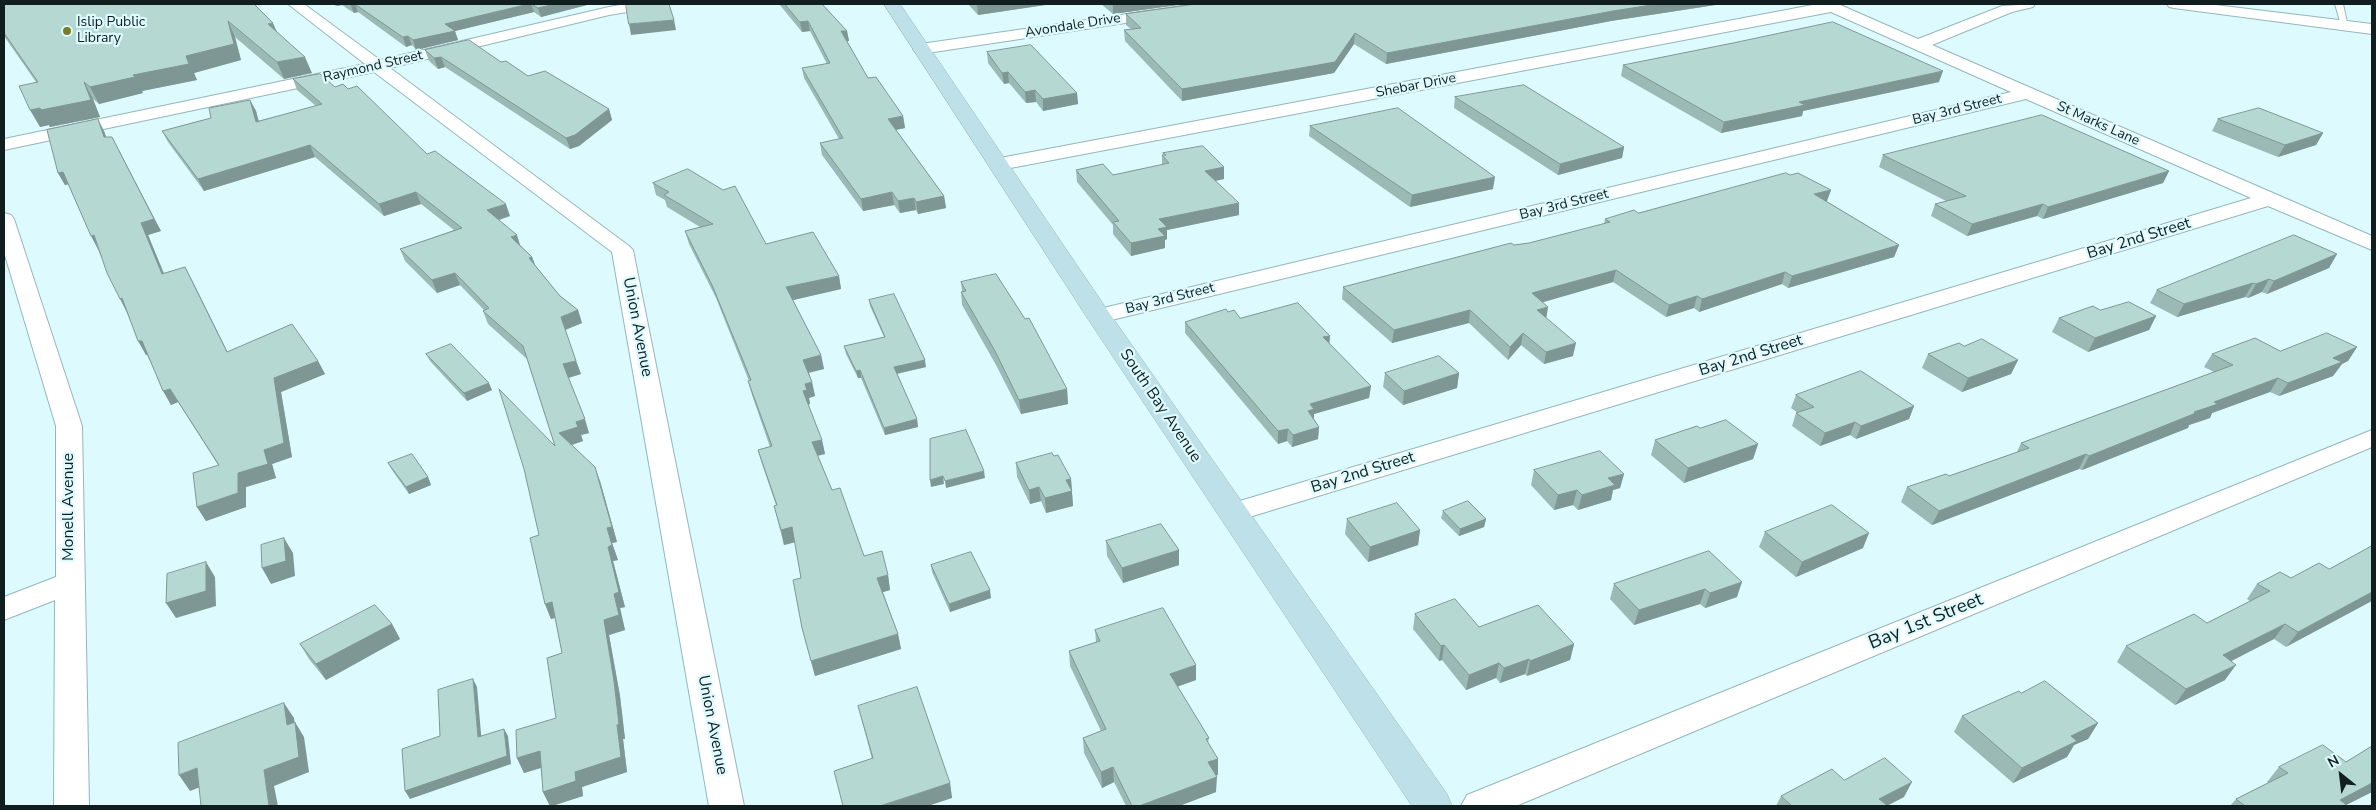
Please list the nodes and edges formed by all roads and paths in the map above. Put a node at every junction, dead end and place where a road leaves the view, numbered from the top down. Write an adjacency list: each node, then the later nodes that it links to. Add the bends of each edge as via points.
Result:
1 (295, 4): 14 (street, Union Avenue)
2 (653, 4): 9 (street, Raymond Street)
3 (892, 4): 13 (street, South Bay Avenue)
4 (1224, 4): 13 (street, Avondale Drive)
5 (2028, 4): 12 (street, via 2006,9)
6 (2174, 4): 10 (street)
7 (2339, 4): 10 (lane)
8 (1829, 6): 12 (street, St Marks Lane); 17 (street, Shebar Drive)
9 (607, 7): 14 (street, Raymond Street)
10 (2345, 25): 11 (street)
11 (2372, 29)
12 (1918, 45): 15 (street, St Marks Lane)
13 (921, 49): 17 (street, South Bay Avenue)
14 (378, 66): 16 (street, Raymond Street); 28 (street, Union Avenue, via 622,250)
15 (2028, 93): 18 (street, St Marks Lane); 22 (street, Bay 3rd Street)
16 (4, 145)
17 (1000, 164): 22 (street, South Bay Avenue)
18 (2270, 199): 20 (street, St Marks Lane); 24 (street, Bay 2nd Street)
19 (4, 218): 21 (street, Monell Avenue)
20 (2372, 244)
21 (11, 271): 25 (street, Monell Avenue, via 69,426)
22 (1099, 316): 24 (street, South Bay Avenue)
23 (2372, 438): 30 (street, Bay 1st Street)
24 (1233, 513): 29 (street, South Bay Avenue)
25 (70, 583): 26 (street); 27 (street, Monell Avenue)
26 (4, 609)
27 (72, 806)
28 (727, 806)
29 (1433, 806)
30 (1479, 806)

